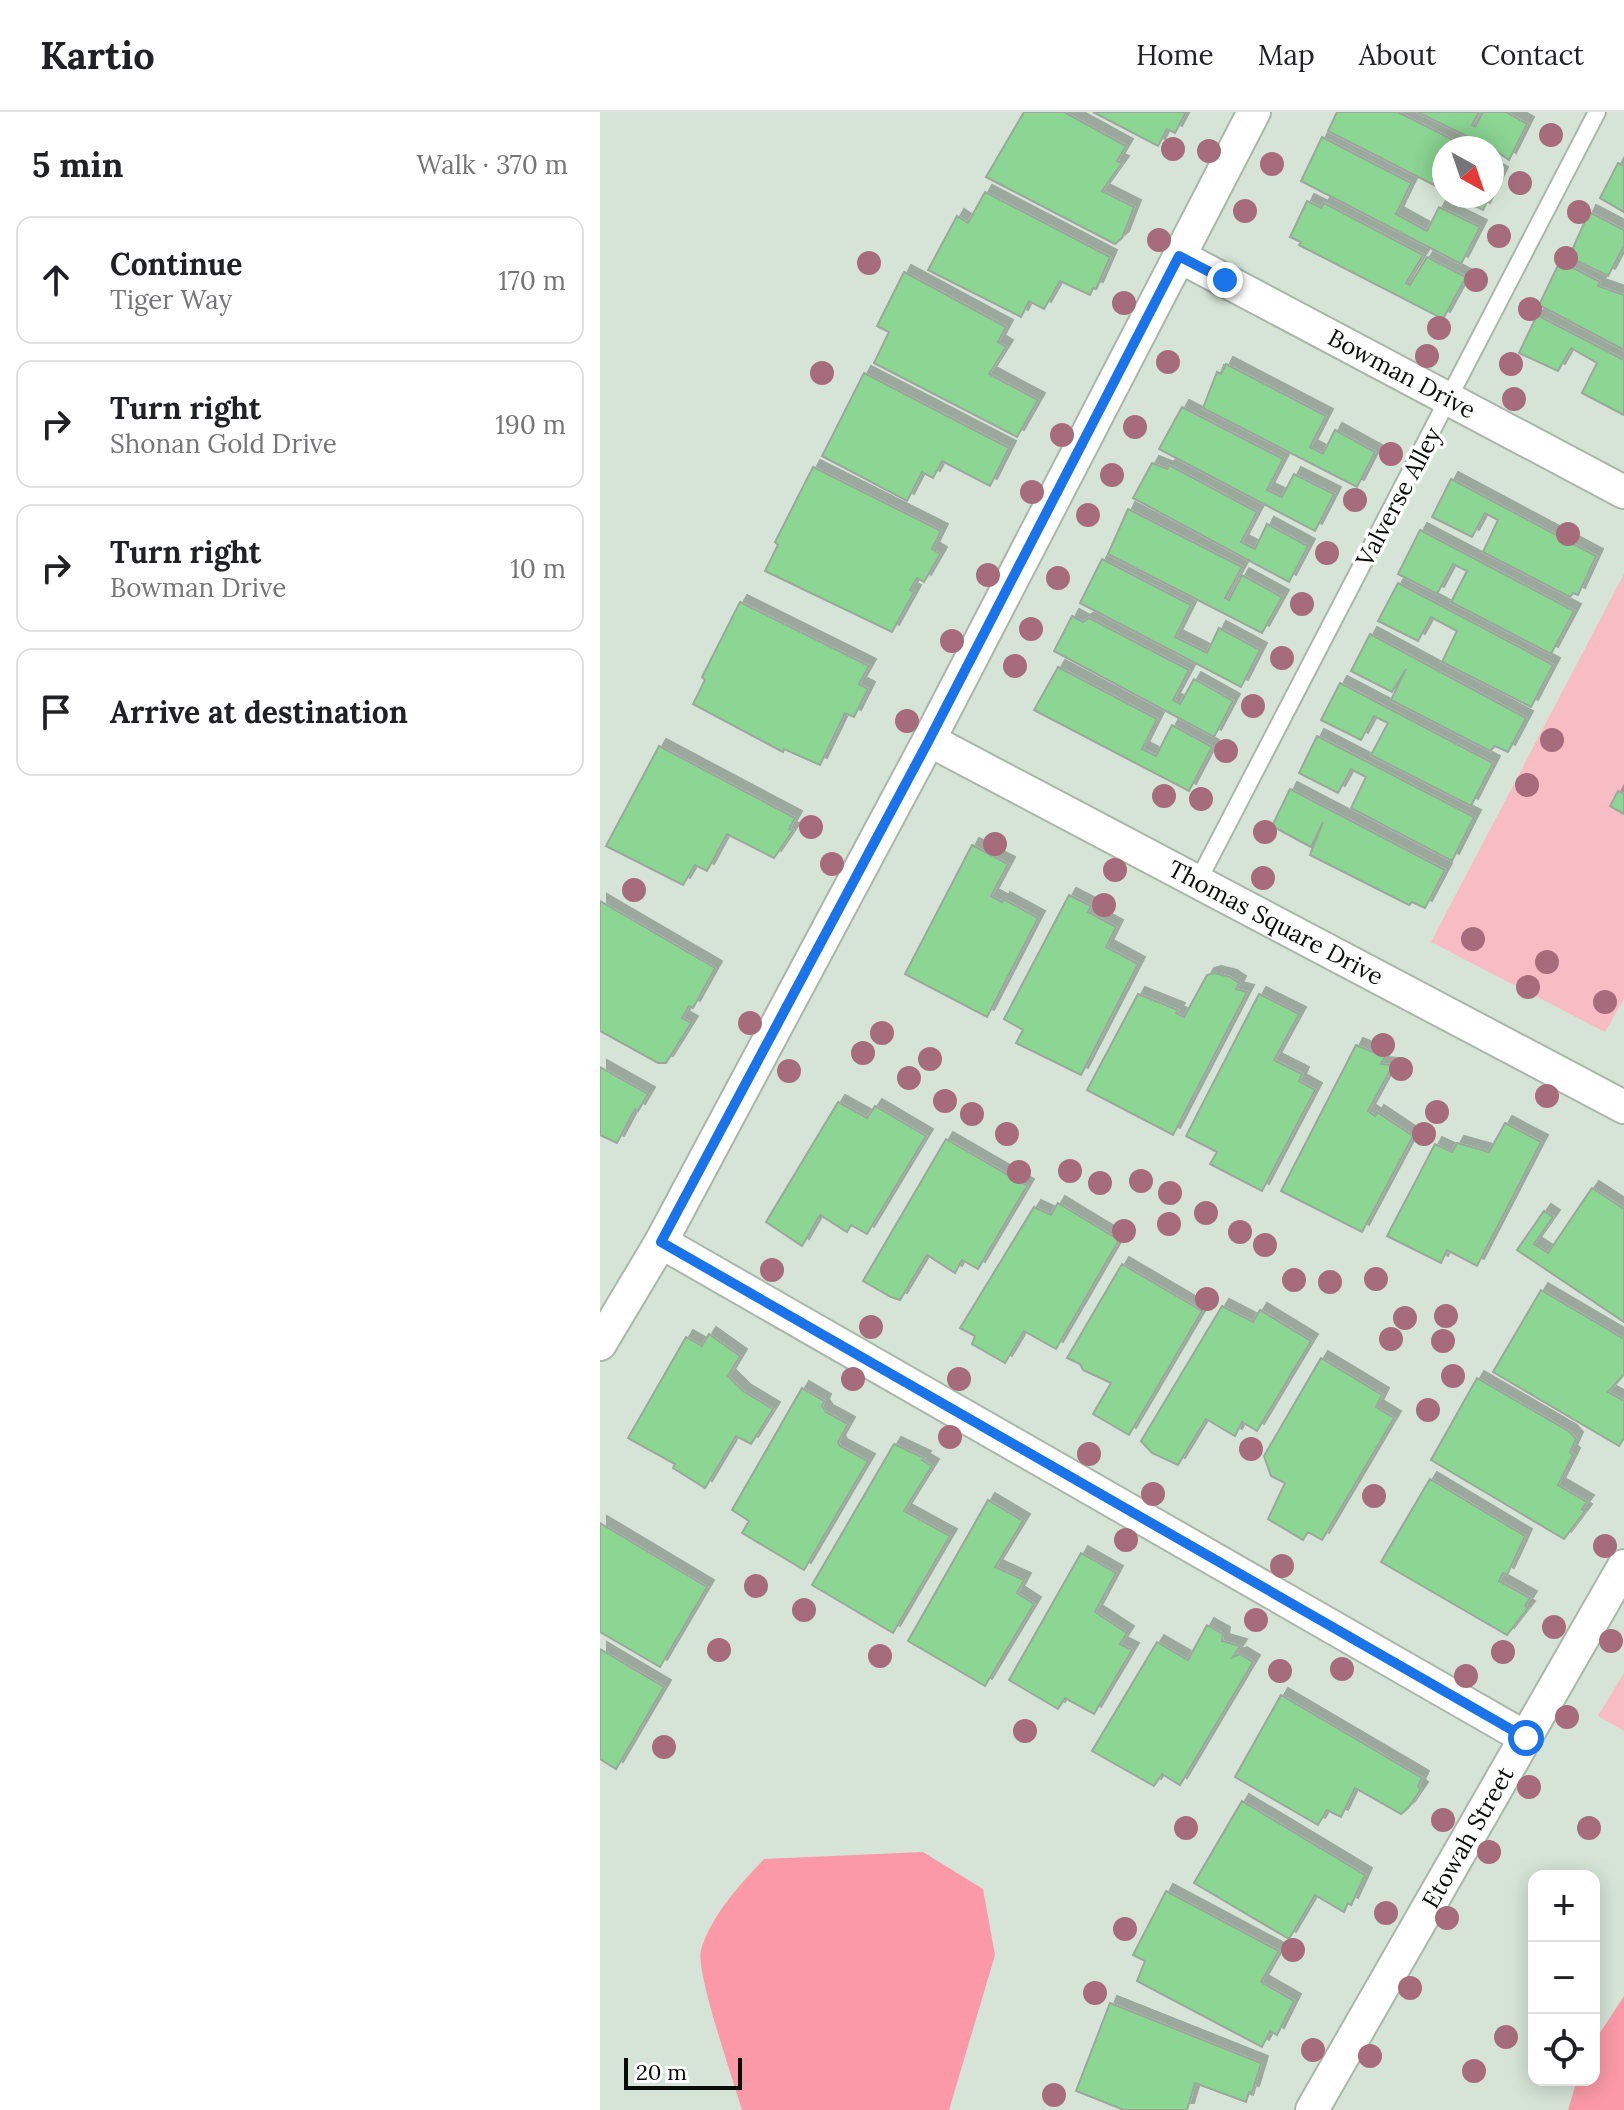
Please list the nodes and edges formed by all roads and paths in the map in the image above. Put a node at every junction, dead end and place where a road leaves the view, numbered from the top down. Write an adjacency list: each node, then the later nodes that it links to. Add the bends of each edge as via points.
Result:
1 (1254, 112): 3 (street)
2 (1597, 112): 4 (lane, Valverse Alley)
3 (1179, 256): 4 (street, Bowman Drive); 6 (street)
4 (1450, 400): 5 (street, Bowman Drive); 7 (lane, Valverse Alley)
5 (1624, 492)
6 (929, 740): 7 (street, Thomas Square Drive); 9 (street)
7 (1198, 881): 8 (street, Thomas Square Drive)
8 (1624, 1107)
9 (661, 1242): 10 (street); 12 (street)
10 (600, 1344)
11 (1624, 1566): 12 (street, Etowah Street)
12 (1526, 1738): 13 (street, Etowah Street)
13 (1312, 2110)

